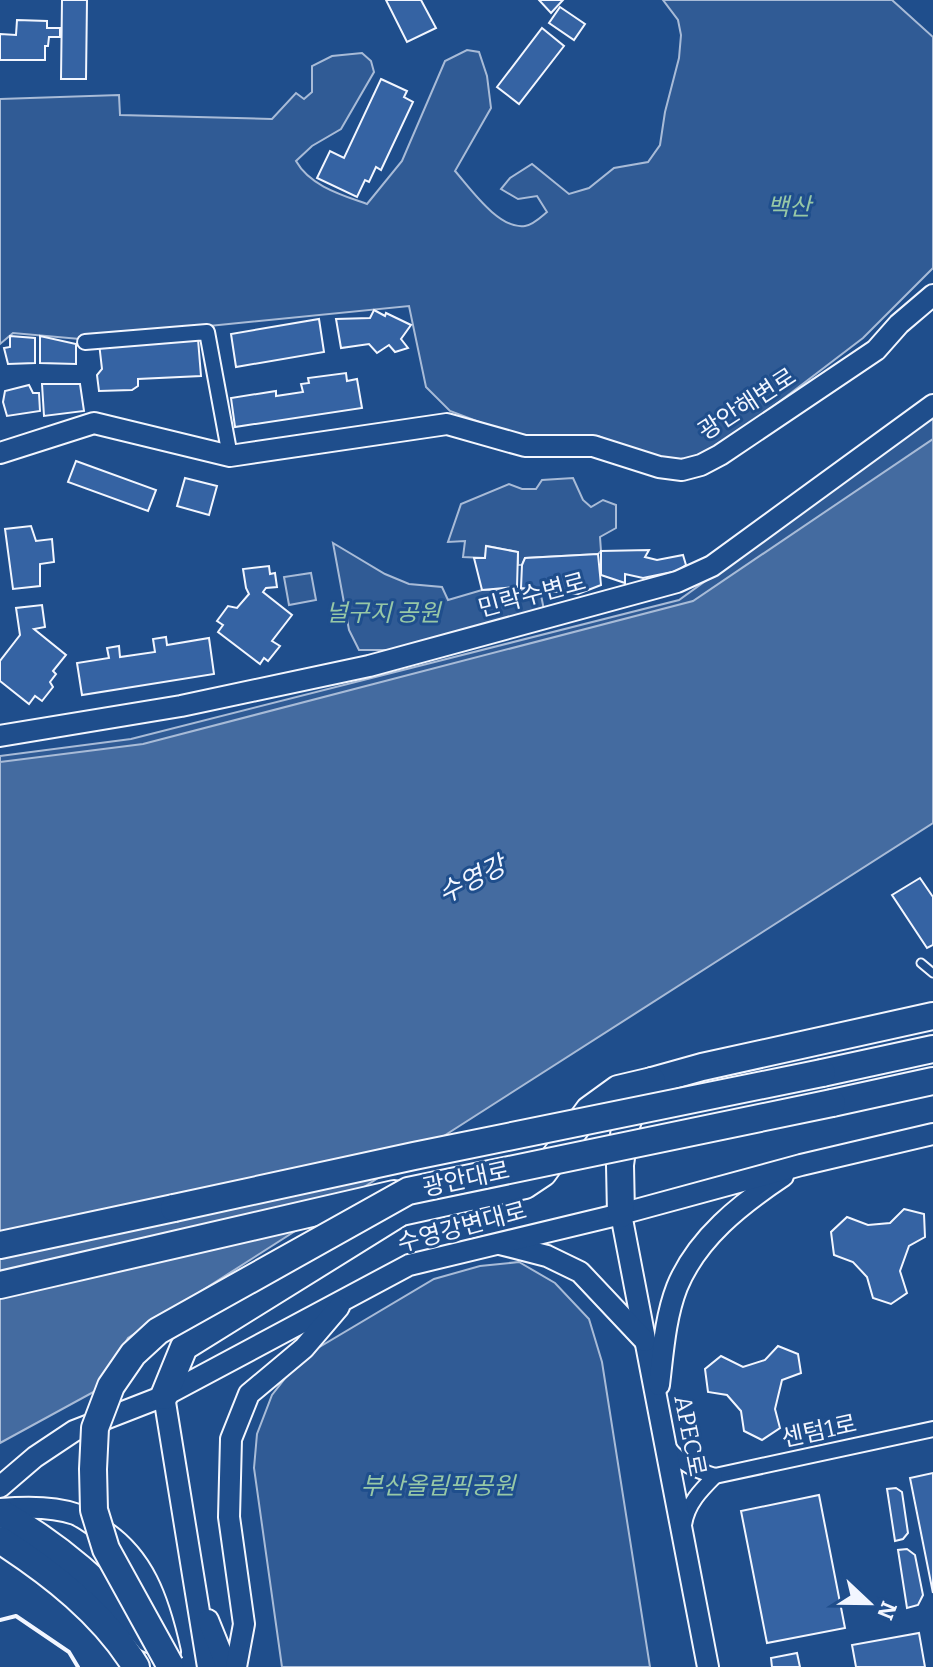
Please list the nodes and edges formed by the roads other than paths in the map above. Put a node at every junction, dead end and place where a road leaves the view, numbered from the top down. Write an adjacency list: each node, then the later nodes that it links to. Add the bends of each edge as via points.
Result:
1 (933, 295): 5 (main road, 광안해변로, via 876,350 720,455 682,470 593,446 525,446 447,424)
2 (85, 342): 5 (street, via 207,332)
3 (933, 405): 6 (main road, 민락수변로, via 712,566 677,582 369,666 181,706)
4 (0, 453): 5 (main road, 광안해변로, via 94,423)
5 (230, 456)
6 (0, 736)
7 (921, 963): 8 (lane)
8 (933, 973)
9 (933, 1016): 11 (highway)
10 (933, 1049): 18 (highway, 광안대로, bridge)
11 (652, 1081): 16 (highway, via 635,1102 625,1128); 22 (highway, via 618,1089 589,1110 543,1173 525,1185 401,1212 184,1347)
12 (933, 1081): 15 (highway, 광안대로, bridge)
13 (933, 1134): 14 (main road, 수영강변대로)
14 (801, 1165): 16 (main road, 수영강변대로); 23 (main road, via 743,1202 707,1239 678,1286 666,1330)
15 (408, 1191): 19 (highway, 광안대로, bridge); 32 (highway, bridge, via 158,1331 133,1354 111,1386 95,1428 94,1510 106,1549)
16 (621, 1214): 17 (main road, 수영강변대로); 21 (main road, APEC로)
17 (496, 1243): 20 (main road, 수영강변대로, via 409,1265); 21 (main road, via 547,1256 580,1272)
18 (0, 1245)
19 (0, 1285)
20 (349, 1297): 22 (main road, 수영강변대로); 37 (main road, via 304,1348 249,1394 231,1439 229,1517 244,1624)
21 (645, 1342): 23 (main road, APEC로)
22 (164, 1396): 27 (main road, 수영강변대로, via 74,1431); 31 (main road)
23 (657, 1405): 25 (main road, APEC로)
24 (933, 1429): 26 (street, 센텀1로)
25 (664, 1441): 26 (street, via 677,1459); 29 (main road, APEC로)
26 (715, 1476): 29 (street, via 685,1514)
27 (0, 1487)
28 (0, 1510): 32 (highway, bridge, via 92,1579); 32 (main road, via 27,1507 75,1514 113,1536 155,1594)
29 (682, 1533): 38 (main road, APEC로)
30 (0, 1540): 33 (highway, via 75,1596)
31 (195, 1590): 34 (main road); 35 (main road); 36 (main road)
32 (171, 1666)
33 (136, 1667)
34 (200, 1667)
35 (208, 1667)
36 (227, 1667)
37 (236, 1667)
38 (708, 1667)

